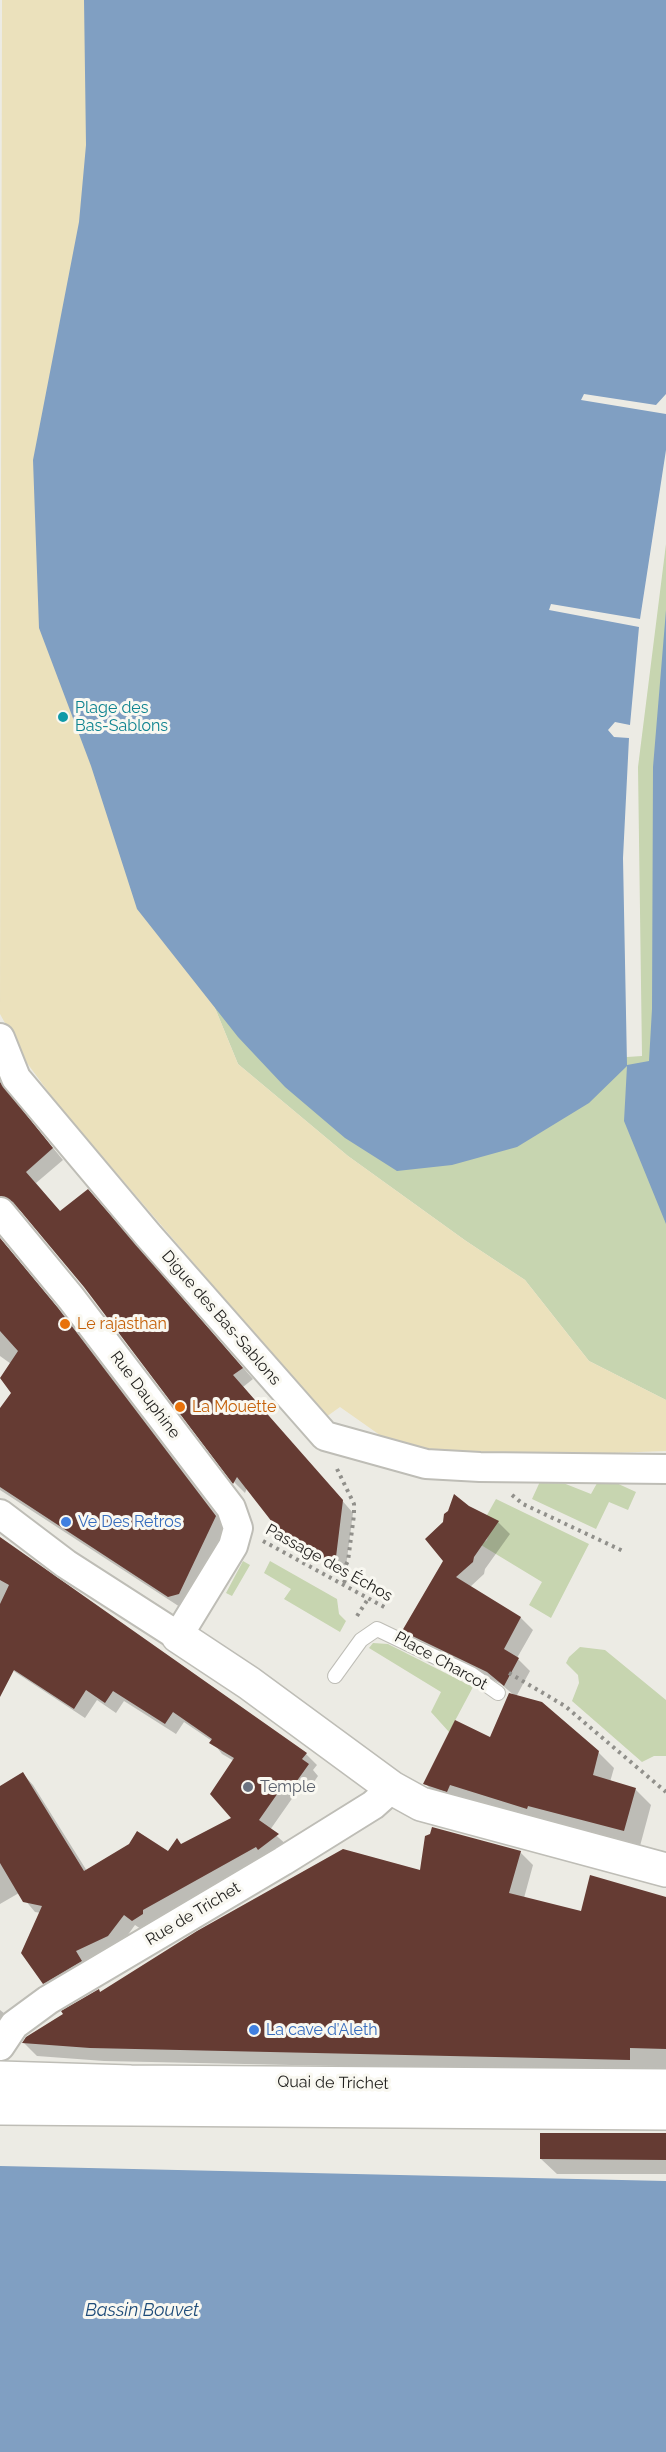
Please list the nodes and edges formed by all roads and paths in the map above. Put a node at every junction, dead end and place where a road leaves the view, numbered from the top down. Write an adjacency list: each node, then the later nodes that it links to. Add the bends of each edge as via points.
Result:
1 (0, 1038): 3 (street, Digue des Bas-Sablons, via 16,1078)
2 (0, 1212): 7 (street, Rue Dauphine, via 71,1298 231,1508)
3 (325, 1436): 4 (street, via 426,1464); 9 (path, via 354,1504 348,1561 343,1570 348,1574)
4 (480, 1467): 5 (street); 8 (path, via 523,1504)
5 (666, 1469)
6 (0, 1514): 11 (street, via 66,1564)
7 (238, 1528): 9 (path, Passage des Échos); 11 (street, via 233,1546)
8 (623, 1551)
9 (343, 1585): 10 (path, Passage des Échos)
10 (388, 1609)
11 (178, 1636): 15 (main road)
12 (510, 1674): 16 (path, via 565,1706)
13 (335, 1676): 14 (lane, Place Charcot, via 361,1640 377,1629 471,1674)
14 (498, 1693)
15 (392, 1788): 17 (main road, via 421,1804); 18 (street, Rue de Trichet, via 373,1805 48,2000 14,2025)
16 (666, 1792)
17 (666, 1870)
18 (0, 2046)
19 (0, 2078): 20 (main road, Quai de Trichet)
20 (666, 2086)
21 (0, 2108): 22 (main road, Quai de Trichet)
22 (666, 2113)

